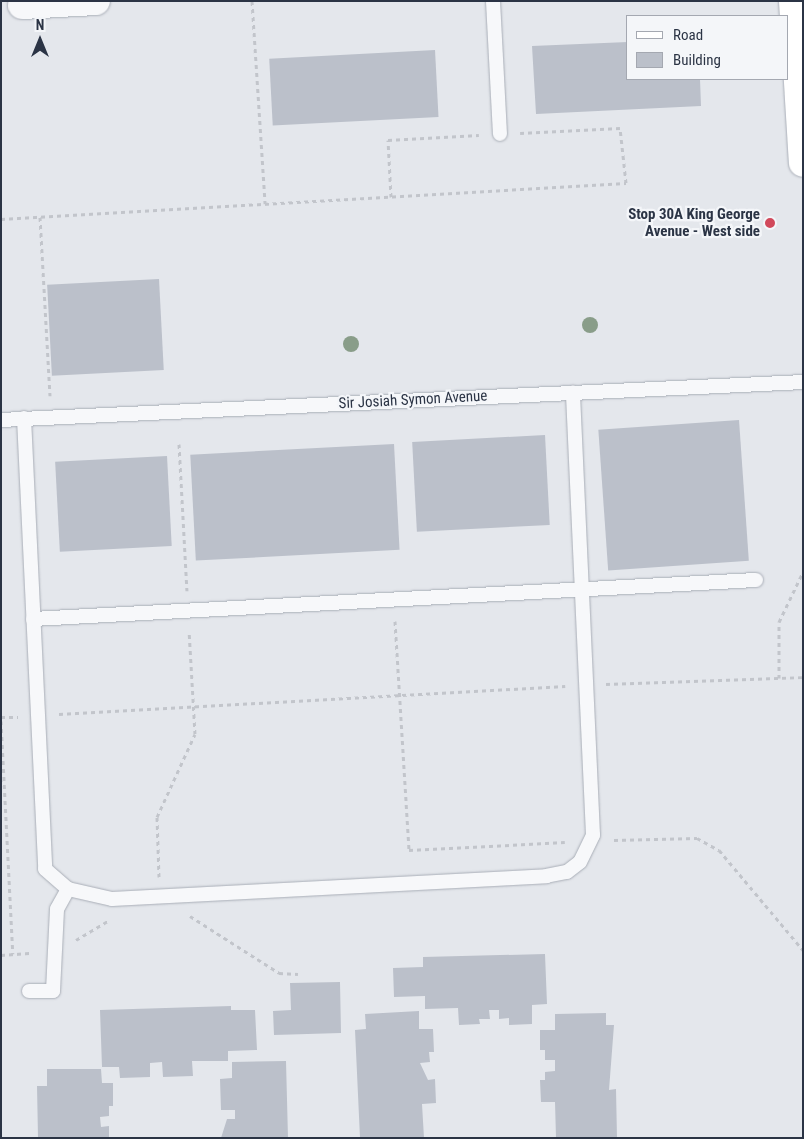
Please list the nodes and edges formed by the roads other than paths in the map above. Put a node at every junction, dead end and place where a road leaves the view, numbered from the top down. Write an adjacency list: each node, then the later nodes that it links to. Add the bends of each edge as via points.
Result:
1 (96, 1): 4 (street)
2 (493, 1): 5 (lane)
3 (794, 1): 6 (street)
4 (22, 5)
5 (500, 134)
6 (803, 164)
7 (803, 382): 8 (lane, Sir Josiah Symon Avenue)
8 (573, 392): 9 (lane, Sir Josiah Symon Avenue); 12 (lane)
9 (24, 418): 10 (lane, Sir Josiah Symon Avenue); 13 (lane)
10 (1, 420)
11 (756, 580): 12 (lane)
12 (580, 589): 13 (lane); 14 (lane, via 591,841 580,862 567,872 546,876 112,899)
13 (33, 619): 14 (lane, via 45,869)
14 (68, 890): 15 (lane, via 58,909 53,991)
15 (30, 991)

